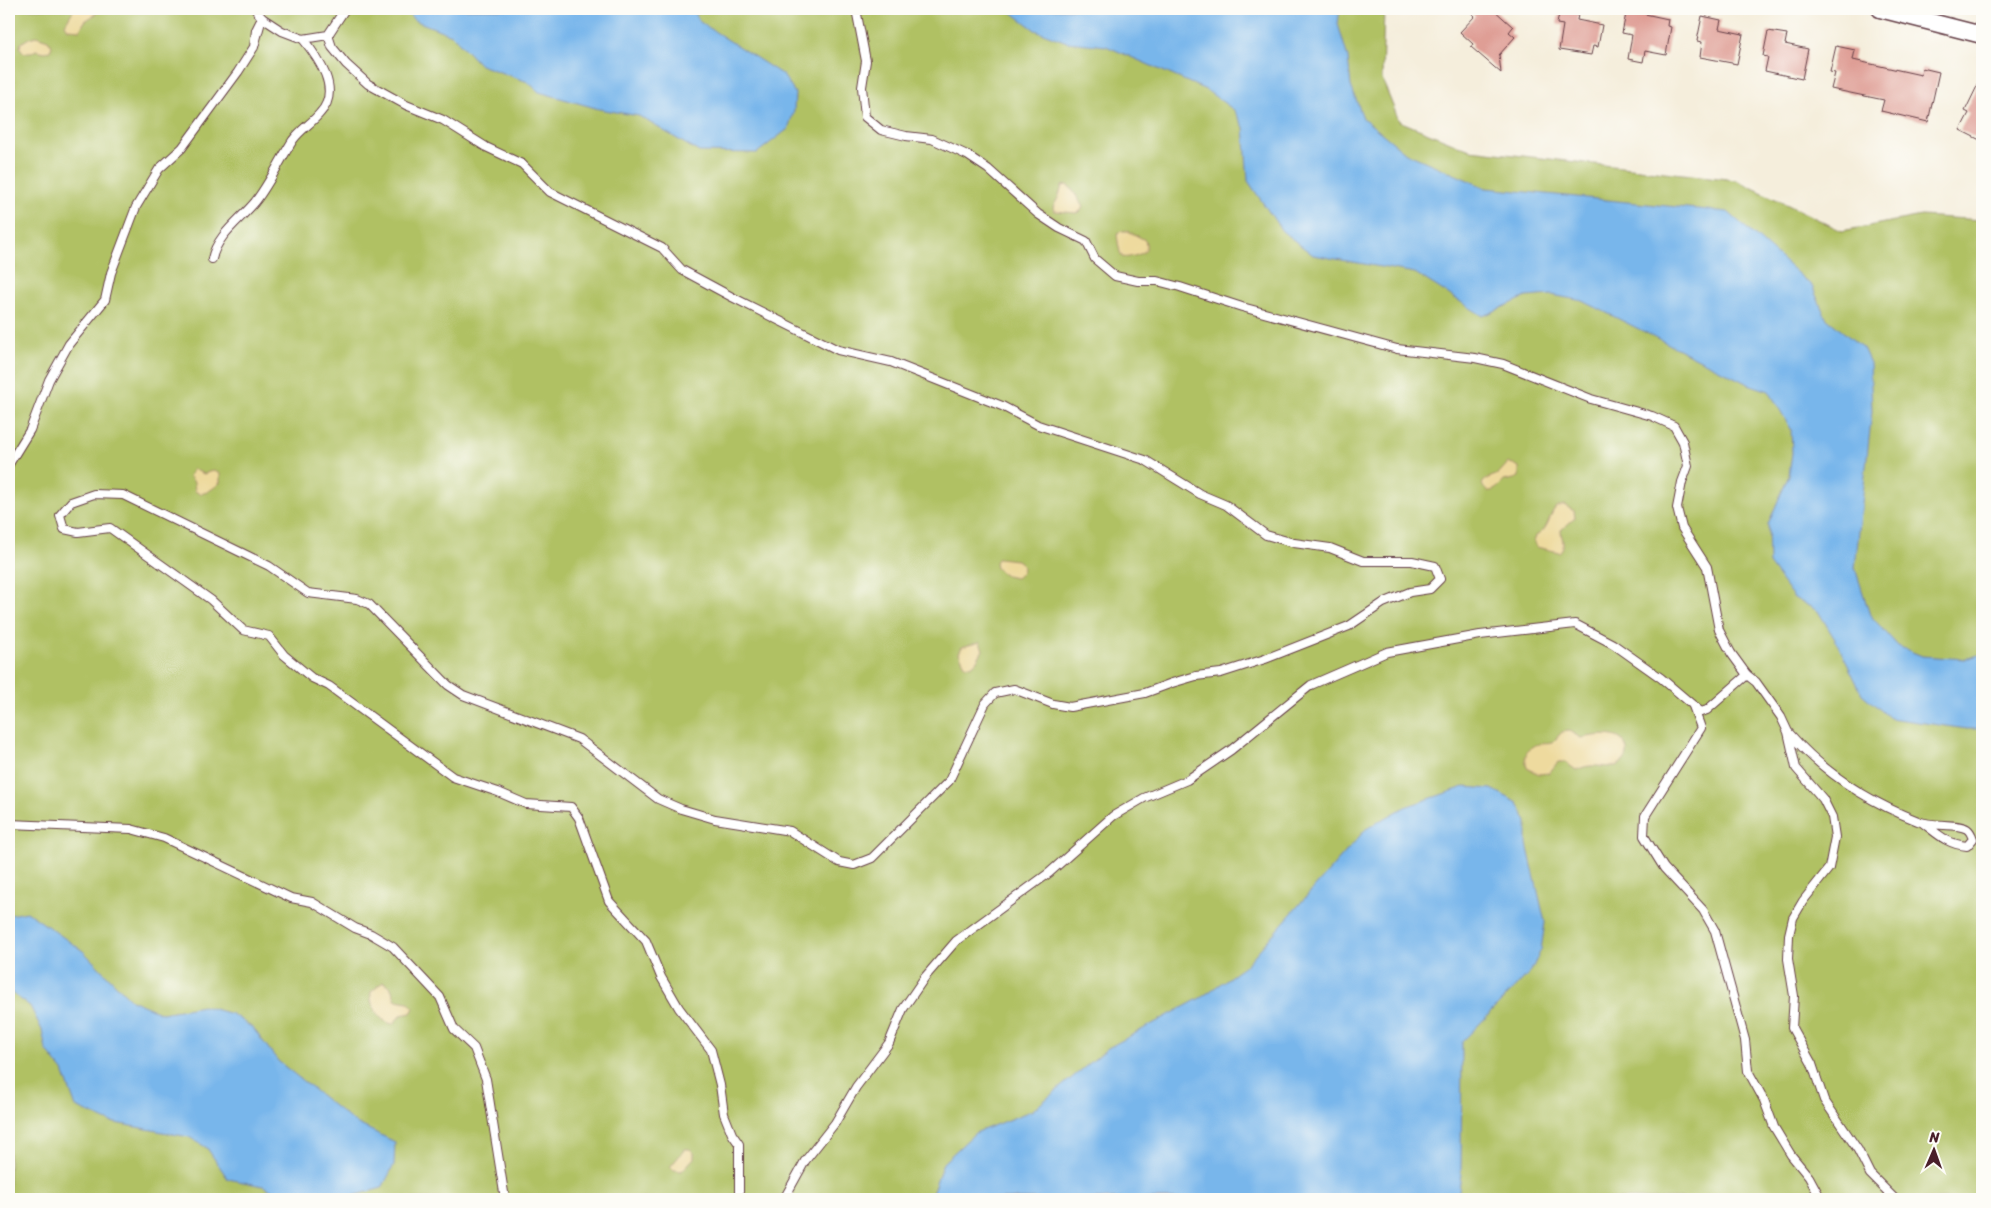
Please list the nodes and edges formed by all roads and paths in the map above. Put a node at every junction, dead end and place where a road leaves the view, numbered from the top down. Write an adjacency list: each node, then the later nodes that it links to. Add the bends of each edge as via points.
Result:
1 (255, 9): 5 (lane)
2 (345, 9): 6 (lane)
3 (856, 9): 11 (lane, via 866,61 862,86 865,117 881,130 932,139 968,156 988,169 1038,214 1086,241 1095,259 1115,276 1157,281 1397,349 1503,364 1591,399 1652,416 1674,426 1688,466 1678,508 1682,528 1707,566 1719,630)
4 (1880, 9): 7 (street)
5 (262, 18): 8 (lane); 10 (lane, via 256,30 254,47 238,72 182,148 159,169 136,206 111,273 105,300 68,344 49,380 30,430)
6 (328, 35): 8 (lane); 17 (lane, via 332,47 368,84 443,120 486,147 522,164 550,192 662,248 682,270 838,350 891,362 1002,406 1038,425 1145,460 1200,494 1226,505 1266,535 1330,548 1362,561 1420,562 1435,566 1440,579 1430,589 1410,592 1383,603 1349,626 1274,655 1145,693 1070,707 1014,689 994,692 985,704 949,780 872,858 854,866 839,862 790,831 714,819 658,800 579,738 463,695 448,685 369,604 308,593 269,566 123,495 94,494 72,502 60,515 64,529 78,532 110,528 211,600 243,630 270,636 284,655 312,678 329,686 453,777 526,804 570,808 579,818 609,900 646,941 679,1008 711,1050 724,1114 739,1144)
7 (1982, 35)
8 (302, 39): 9 (lane, via 325,70 327,103 295,138 255,202 214,249)
9 (212, 259)
10 (9, 464)
11 (1747, 675): 12 (lane, via 1707,710 1701,712); 13 (lane, via 1767,696)
12 (1693, 706): 18 (lane, via 1661,678 1613,644 1575,624 1480,635 1387,652 1311,685 1231,750 1187,780 1144,798 1113,816 1049,873 956,942 925,976 902,1009 888,1044 805,1161); 19 (lane, via 1701,728 1645,816 1644,836 1664,868 1703,910 1715,931 1745,1040 1748,1071 1774,1127)
13 (1788, 732): 14 (lane, via 1819,765 1899,814); 20 (lane, via 1796,768 1823,799 1832,817 1835,837 1829,868 1793,918 1788,959 1794,996 1792,1028 1812,1064 1824,1100 1870,1174)
14 (1923, 823): 14 (lane, via 1958,826 1968,830 1973,838 1967,846 1955,845)
15 (9, 824): 16 (lane, via 131,829 164,838 291,898 312,902 393,947 440,997 454,1029 474,1048 486,1079)
16 (505, 1199)
17 (739, 1199)
18 (784, 1199)
19 (1821, 1199)
20 (1895, 1199)

